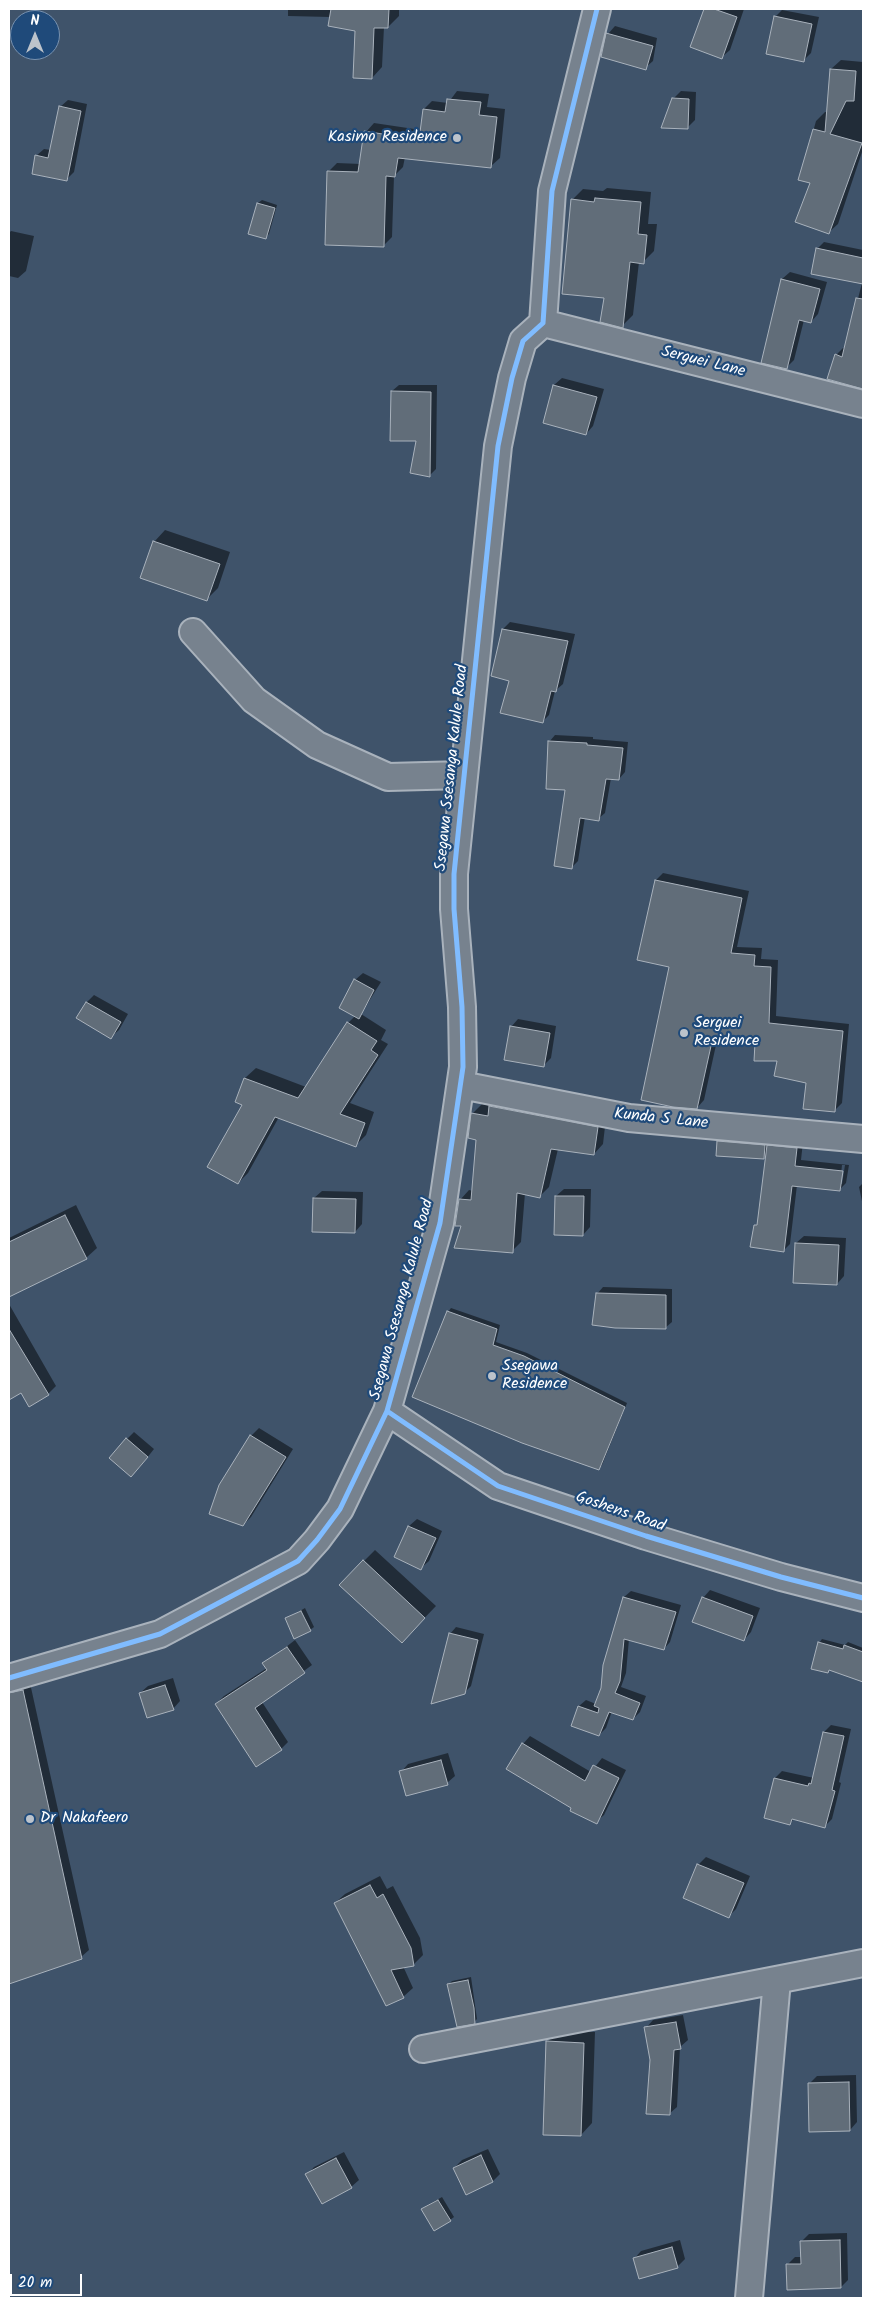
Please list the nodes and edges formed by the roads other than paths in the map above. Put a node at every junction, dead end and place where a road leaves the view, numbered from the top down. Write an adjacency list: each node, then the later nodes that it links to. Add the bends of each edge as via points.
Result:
1 (597, 9): 2 (street, via 552,191)
2 (543, 323): 3 (street, Serguei Lane); 5 (street, Ssegawa Ssesanga Kalule Road, via 523,340 498,446)
3 (863, 404)
4 (193, 632): 5 (street, via 254,700 317,745 388,777)
5 (464, 775): 6 (street, Ssegawa Ssesanga Kalule Road, via 454,874 462,1007)
6 (461, 1085): 7 (street, Kunda S Lane, via 629,1118); 8 (street, Ssegawa Ssesanga Kalule Road, via 440,1223)
7 (863, 1139)
8 (387, 1411): 9 (street, Goshens Road, via 498,1486 646,1536); 10 (street, Ssegawa Ssesanga Kalule Road, via 340,1509 298,1561 160,1634)
9 (863, 1598)
10 (9, 1678)
11 (863, 1963): 12 (street)
12 (777, 1980): 13 (street); 14 (street)
13 (423, 2049)
14 (749, 2298)

